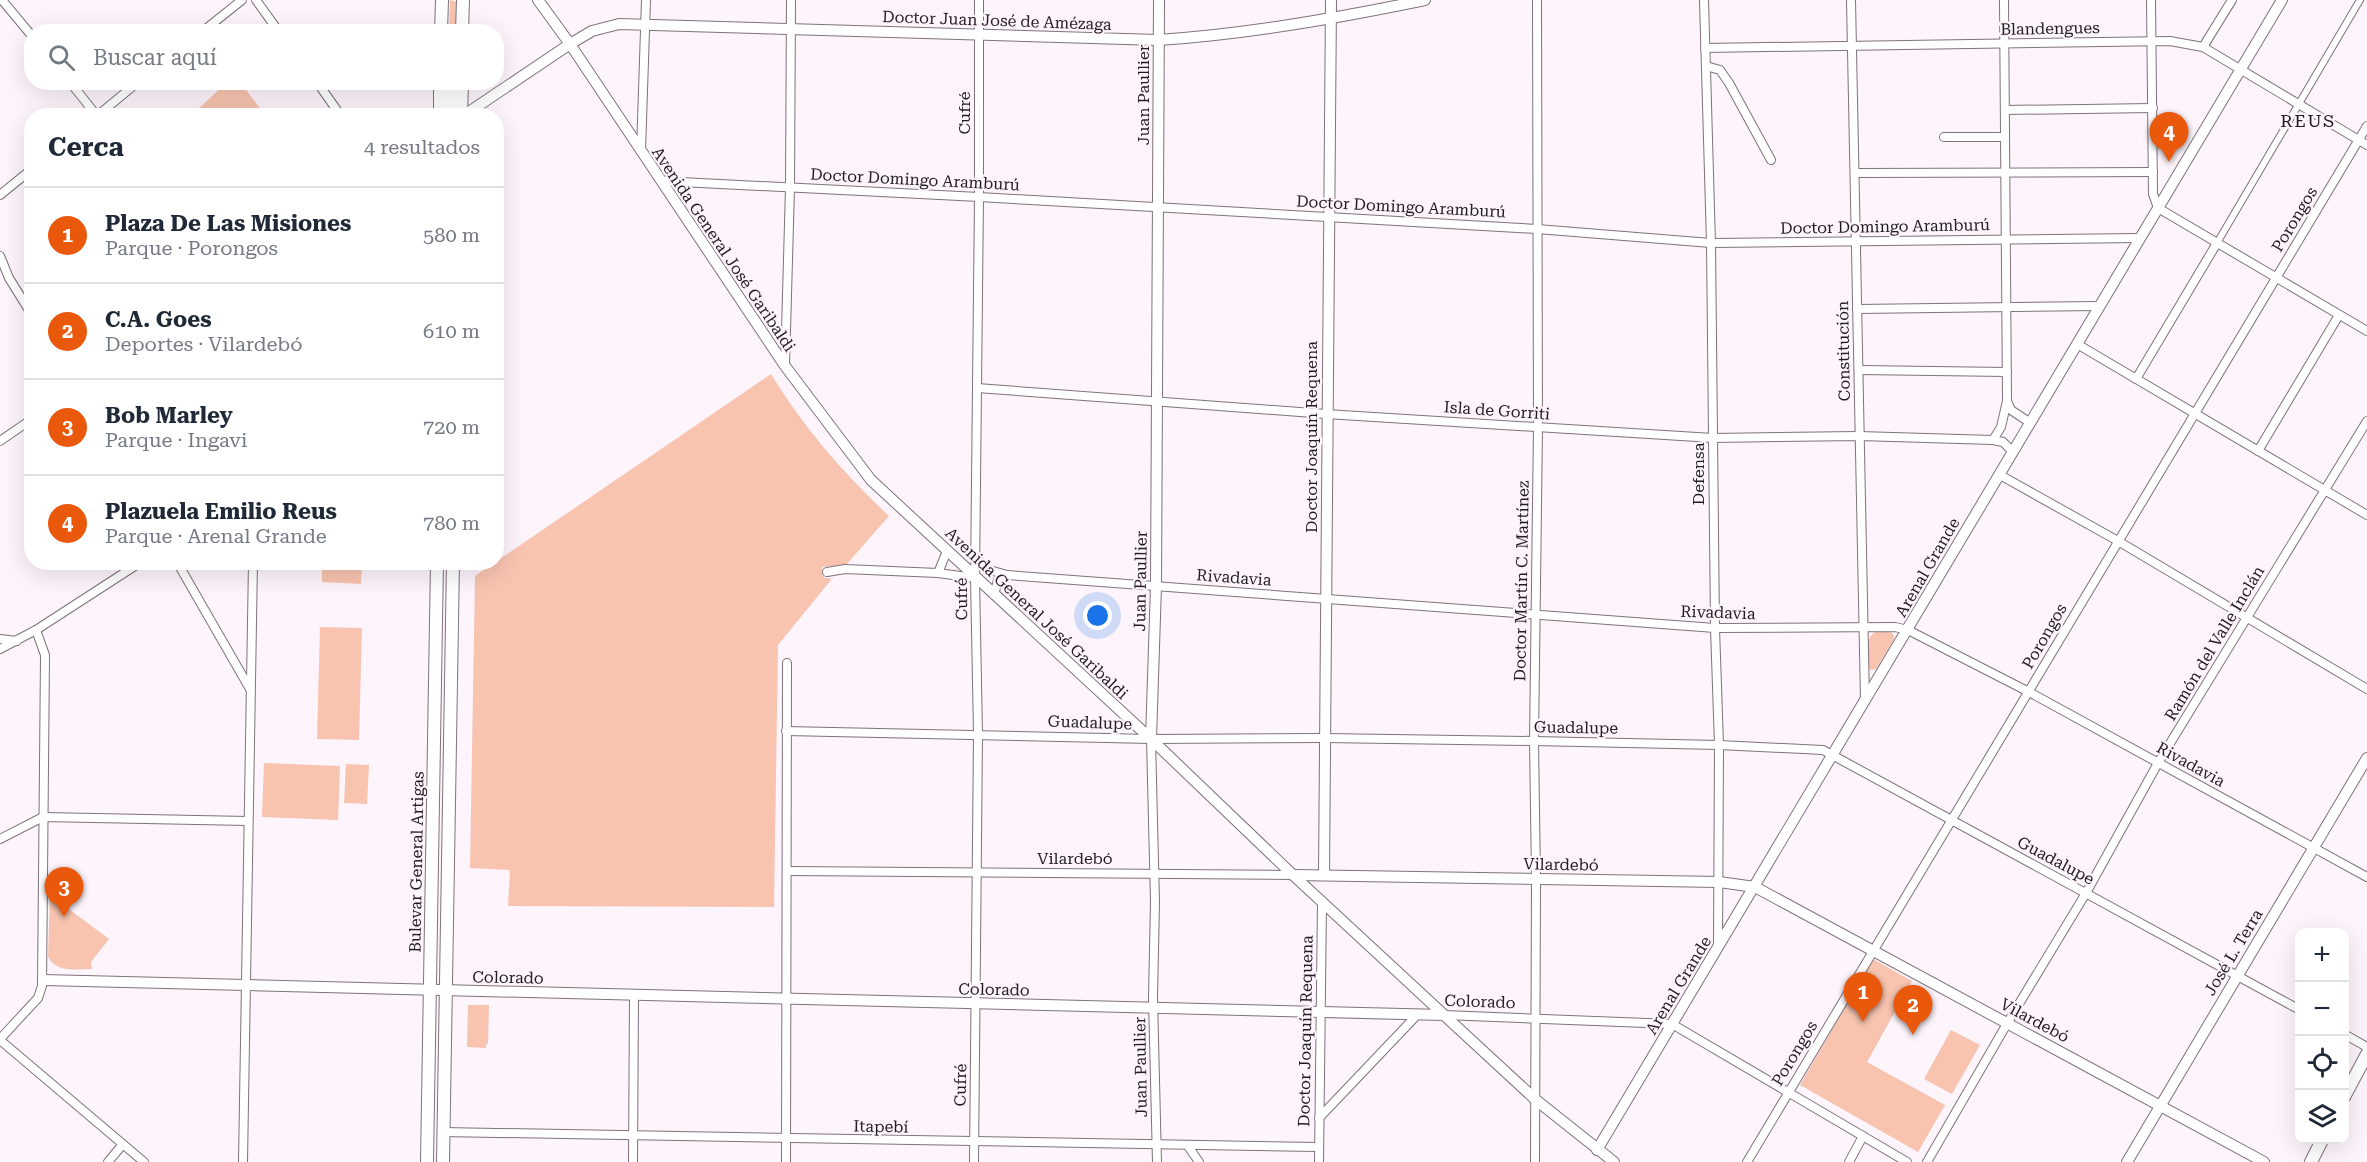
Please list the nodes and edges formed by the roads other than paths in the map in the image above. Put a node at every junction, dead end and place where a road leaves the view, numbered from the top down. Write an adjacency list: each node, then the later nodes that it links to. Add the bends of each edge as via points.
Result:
1 (242, 0): 22 (street)
2 (256, 0): 23 (street)
3 (442, 0): 24 (main road)
4 (463, 0): 25 (main road)
5 (538, 0): 32 (street, Avenida General José Garibaldi)
6 (646, 0): 26 (street)
7 (791, 0): 28 (street)
8 (979, 0): 29 (street, Cufré)
9 (1159, 0): 30 (street, Juan Paullier)
10 (1331, 0): 21 (street, Doctor Joaquín Requena)
11 (1425, 0): 21 (street, Doctor Juan José de Amézaga)
12 (1537, 0): 75 (street, Doctor Martín C. Martínez)
13 (1704, 0): 36 (street, Defensa)
14 (1851, 0): 34 (street, Constitución)
15 (2004, 0): 33 (street)
16 (2151, 0): 31 (street)
17 (2232, 0): 35 (street)
18 (2282, 0): 38 (street, Arenal Grande)
19 (2360, 0): 47 (street)
20 (2, 4): 27 (street)
21 (1330, 19): 30 (street, Doctor Juan José de Amézaga); 74 (street, Doctor Joaquín Requena)
22 (212, 24)
23 (273, 24)
24 (441, 24)
25 (462, 24)
26 (645, 25): 28 (street, Doctor Juan José de Amézaga); 32 (street, Doctor Juan José de Amézaga, via 607,26); 62 (street)
27 (24, 27)
28 (790, 28): 29 (street, Doctor Juan José de Amézaga); 69 (street)
29 (979, 34): 30 (street, Doctor Juan José de Amézaga); 71 (street, Cufré)
30 (1158, 40): 72 (street, Juan Paullier)
31 (2151, 41): 33 (street, Blandengues); 35 (street, Blandengues); 55 (street)
32 (570, 44): 39 (street, Doctor Juan José de Amézaga); 62 (street, Avenida General José Garibaldi)
33 (2005, 44): 34 (street, Blandengues); 56 (street)
34 (1851, 45): 36 (street, Blandengues); 66 (street, Constitución)
35 (2204, 46): 38 (street, Blandengues)
36 (1705, 48): 37 (street, Defensa)
37 (1706, 66): 63 (street, via 1720,70 1729,83); 79 (street, Defensa)
38 (2242, 70): 47 (street, Blandengues); 73 (street, Arenal Grande)
39 (504, 88)
40 (76, 90): 48 (street)
41 (128, 90): 49 (street)
42 (323, 90): 50 (street)
43 (440, 90): 51 (main road)
44 (450, 90): 52 (main road)
45 (462, 90): 53 (main road)
46 (500, 90): 54 (street, Doctor Juan José de Amézaga)
47 (2298, 104): 60 (street, Blandengues); 80 (street)
48 (91, 108)
49 (107, 108)
50 (335, 108)
51 (440, 108)
52 (451, 108)
53 (461, 108)
54 (473, 108)
55 (2153, 108): 56 (street); 64 (street)
56 (2005, 110): 59 (street)
57 (2367, 126): 60 (street, Porongos)
58 (1944, 137): 59 (street)
59 (2005, 137): 65 (street)
60 (2359, 140): 61 (street, Blandengues); 82 (street, Porongos)
61 (2367, 145)
62 (641, 151): 68 (street, Avenida General José Garibaldi)
63 (1771, 160)
64 (2153, 171): 65 (street); 73 (street, via 2153,194)
65 (2006, 172): 66 (street); 77 (street)
66 (1856, 174): 78 (street, Constitución)
67 (24, 176): 70 (street)
68 (661, 181): 69 (street, Doctor Domingo Aramburú); 90 (street, Avenida General José Garibaldi)
69 (790, 188): 71 (street, Doctor Domingo Aramburú); 90 (street)
70 (0, 195)
71 (979, 197): 72 (street, Doctor Domingo Aramburú); 94 (street, Cufré)
72 (1157, 207): 74 (street, Doctor Domingo Aramburú); 95 (street, Juan Paullier)
73 (2158, 208): 76 (street, Arenal Grande); 80 (street)
74 (1328, 218): 75 (street, Doctor Domingo Aramburú); 98 (street, Doctor Joaquín Requena)
75 (1537, 229): 79 (street, Doctor Domingo Aramburú); 102 (street, Doctor Martín C. Martínez)
76 (2139, 238): 77 (street, Doctor Domingo Aramburú); 84 (street, Arenal Grande)
77 (2006, 240): 78 (street, Doctor Domingo Aramburú); 85 (street)
78 (1856, 242): 79 (street, Doctor Domingo Aramburú); 86 (street, Constitución)
79 (1711, 243): 104 (street, Defensa)
80 (2217, 243): 82 (street); 93 (street)
81 (0, 256): 83 (street)
82 (2277, 277): 87 (street); 97 (street, Porongos)
83 (24, 302)
84 (2099, 306): 85 (street); 89 (street, Arenal Grande)
85 (2006, 307): 86 (street); 92 (street)
86 (1857, 309): 91 (street, Constitución)
87 (2339, 315): 88 (street); 108 (street)
88 (2367, 331)
89 (2077, 344): 93 (street); 100 (street, Arenal Grande)
90 (784, 366): 113 (street, Avenida General José Garibaldi, via 871,480)
91 (1859, 370): 92 (street); 103 (street, Constitución)
92 (2007, 372): 96 (street)
93 (2136, 379): 97 (street)
94 (977, 388): 95 (street, Isla de Gorriti); 114 (street, Cufré)
95 (1157, 401): 98 (street, Isla de Gorriti); 124 (street, Juan Paullier)
96 (2007, 401): 100 (street, via 2011,410); 105 (street)
97 (2194, 413): 108 (street); 112 (street, Porongos)
98 (1326, 414): 102 (street, Isla de Gorriti); 126 (street, Doctor Joaquín Requena)
99 (2367, 421): 110 (street, Ramón del Valle Inclán)
100 (2029, 422): 107 (street, Arenal Grande)
101 (24, 424): 106 (street)
102 (1538, 427): 104 (street, Isla de Gorriti); 127 (street, Doctor Martín C. Martínez)
103 (1859, 436): 104 (street, Isla de Gorriti); 105 (street, Isla de Gorriti); 129 (street, Constitución)
104 (1713, 438): 130 (street, Defensa)
105 (1993, 440): 107 (street, Isla de Gorriti, via 2003,442)
106 (0, 441)
107 (2012, 451): 109 (street, Arenal Grande)
108 (2258, 451): 110 (street)
109 (2000, 475): 112 (street); 132 (street, Arenal Grande)
110 (2325, 490): 111 (street); 128 (street, Ramón del Valle Inclán)
111 (2367, 515)
112 (2118, 541): 128 (street); 139 (street, Porongos)
113 (947, 551): 121 (street); 123 (street, Avenida General José Garibaldi)
114 (975, 557): 122 (street, Rivadavia, via 986,570); 123 (street, Cufré)
115 (129, 570): 131 (street)
116 (182, 570): 137 (street)
117 (253, 570): 137 (street)
118 (437, 570): 171 (main road, Bulevar General Artigas)
119 (453, 570): 172 (main road, Bulevar General Artigas)
120 (827, 572): 121 (street, via 845,569)
121 (938, 573): 123 (street)
122 (1007, 575): 124 (street, Rivadavia); 125 (street, via 998,580)
123 (975, 578): 125 (street, Avenida General José Garibaldi); 142 (street, Cufré)
124 (1156, 586): 126 (street, Rivadavia); 143 (street, Juan Paullier)
125 (994, 595): 143 (street, Avenida General José Garibaldi)
126 (1325, 599): 127 (street, Rivadavia); 144 (street, Doctor Joaquín Requena)
127 (1535, 615): 130 (street, Rivadavia); 145 (street, Doctor Martín C. Martínez)
128 (2247, 617): 138 (street); 149 (street, Ramón del Valle Inclán)
129 (1865, 626): 130 (street, Rivadavia); 132 (street, Rivadavia); 140 (street, Constitución)
130 (1715, 628): 146 (street, Defensa)
131 (36, 630): 134 (street); 150 (street, via 45,655)
132 (1908, 630): 139 (street, Rivadavia); 140 (street, Arenal Grande)
133 (0, 639): 134 (street)
134 (17, 641): 135 (street)
135 (0, 649)
136 (787, 663): 141 (street)
137 (251, 689): 151 (street)
138 (2367, 689)
139 (2029, 692): 149 (street, Rivadavia); 152 (street, Porongos)
140 (1865, 702): 147 (street, Arenal Grande)
141 (786, 731): 142 (street, Guadalupe); 155 (street)
142 (978, 734): 143 (street, Guadalupe); 156 (street, Cufré)
143 (1151, 738): 144 (street, Guadalupe); 157 (street, Juan Paullier); 158 (street, Avenida General José Garibaldi)
144 (1324, 738): 145 (street, Guadalupe); 159 (street, Doctor Joaquín Requena)
145 (1534, 741): 146 (street, Guadalupe); 161 (street, Doctor Martín C. Martínez)
146 (1719, 745): 147 (street, Guadalupe, via 1823,750); 162 (street, Defensa)
147 (1833, 755): 152 (street, Guadalupe); 163 (street, Arenal Grande)
148 (2367, 758): 154 (street, José L. Terra)
149 (2158, 763): 154 (street, Rivadavia); 164 (street, Ramón del Valle Inclán)
150 (43, 817): 151 (street); 153 (street); 169 (street)
151 (248, 821): 170 (street)
152 (1952, 821): 164 (street, Guadalupe); 167 (street, Porongos)
153 (0, 839)
154 (2313, 848): 160 (street, Rivadavia); 168 (street, José L. Terra)
155 (787, 871): 156 (street, Vilardebó); 174 (street)
156 (977, 873): 157 (street, Vilardebó); 175 (street, Cufré)
157 (1154, 874): 158 (street, Vilardebó); 176 (street, Juan Paullier)
158 (1293, 875): 159 (street, Vilardebó); 165 (street, Avenida General José Garibaldi)
159 (1324, 875): 161 (street, Vilardebó)
160 (2367, 877)
161 (1536, 878): 162 (street, Vilardebó); 181 (street, Doctor Martín C. Martínez)
162 (1719, 882): 163 (street, Vilardebó); 166 (street, Defensa)
163 (1755, 887): 166 (street, Arenal Grande); 167 (street, Vilardebó)
164 (2086, 893): 168 (street, Guadalupe); 182 (street, Ramón del Valle Inclán)
165 (1322, 901): 178 (street, Doctor Joaquín Requena); 180 (street, Avenida General José Garibaldi)
166 (1719, 947): 183 (street, Arenal Grande)
167 (1873, 951): 182 (street, Vilardebó); 189 (street, Porongos)
168 (2237, 975): 177 (street, Guadalupe); 191 (street, José L. Terra)
169 (43, 980): 170 (street, Colorado); 185 (street, via 38,998)
170 (245, 985): 171 (street, Colorado); 206 (street)
171 (430, 990): 172 (street, Colorado); 207 (main road, Bulevar General Artigas)
172 (446, 990): 173 (street, Colorado); 193 (main road, Bulevar General Artigas)
173 (634, 995): 174 (street, Colorado); 194 (street)
174 (784, 999): 175 (street, Colorado); 196 (street)
175 (976, 1004): 176 (street, Colorado); 197 (street, Cufré)
176 (1153, 1007): 178 (street, Colorado); 200 (street, Juan Paullier)
177 (2295, 1007)
178 (1321, 1012): 179 (street, Colorado); 192 (street, Doctor Joaquín Requena)
179 (1417, 1015): 180 (street, Colorado); 192 (street)
180 (1444, 1015): 181 (street, Colorado); 190 (street, Avenida General José Garibaldi)
181 (1536, 1018): 183 (street, Colorado); 190 (street, Doctor Martín C. Martínez)
182 (2008, 1022): 191 (street, Vilardebó); 220 (street, Ramón del Valle Inclán)
183 (1672, 1024): 189 (street, Colorado); 203 (street, Arenal Grande)
184 (2348, 1036): 186 (street)
185 (0, 1040): 198 (street)
186 (2367, 1047)
187 (2367, 1054): 188 (main road)
188 (2348, 1090)
189 (1788, 1094): 195 (street, Colorado); 217 (street, Porongos)
190 (1536, 1100): 203 (street, Avenida General José Garibaldi); 215 (street, Doctor Martín C. Martínez)
191 (2161, 1105): 221 (street, José L. Terra); 222 (street, Vilardebó)
192 (1319, 1118): 202 (street, Doctor Joaquín Requena)
193 (443, 1132): 194 (street, Itapebí); 208 (main road, Bulevar General Artigas)
194 (633, 1135): 196 (street, Itapebí); 209 (street)
195 (1863, 1136): 218 (street); 219 (street, Colorado)
196 (786, 1139): 197 (street, Itapebí); 210 (street)
197 (974, 1142): 200 (street, Itapebí); 211 (street, Cufré)
198 (123, 1144): 204 (street); 205 (street)
199 (2320, 1144): 223 (main road)
200 (1156, 1145): 201 (street, Itapebí); 212 (street, Juan Paullier)
201 (1188, 1146): 202 (street, Itapebí); 213 (street)
202 (1318, 1147): 214 (street, Doctor Joaquín Requena)
203 (1598, 1150): 216 (street, Avenida General José Garibaldi)
204 (108, 1162)
205 (144, 1162)
206 (243, 1162)
207 (427, 1162)
208 (443, 1162)
209 (633, 1162)
210 (786, 1162)
211 (974, 1162)
212 (1157, 1162)
213 (1199, 1162)
214 (1319, 1162)
215 (1535, 1162)
216 (1614, 1162)
217 (1747, 1162)
218 (1849, 1162)
219 (1907, 1162)
220 (1927, 1162)
221 (2127, 1162)
222 (2264, 1162)
223 (2311, 1162)

